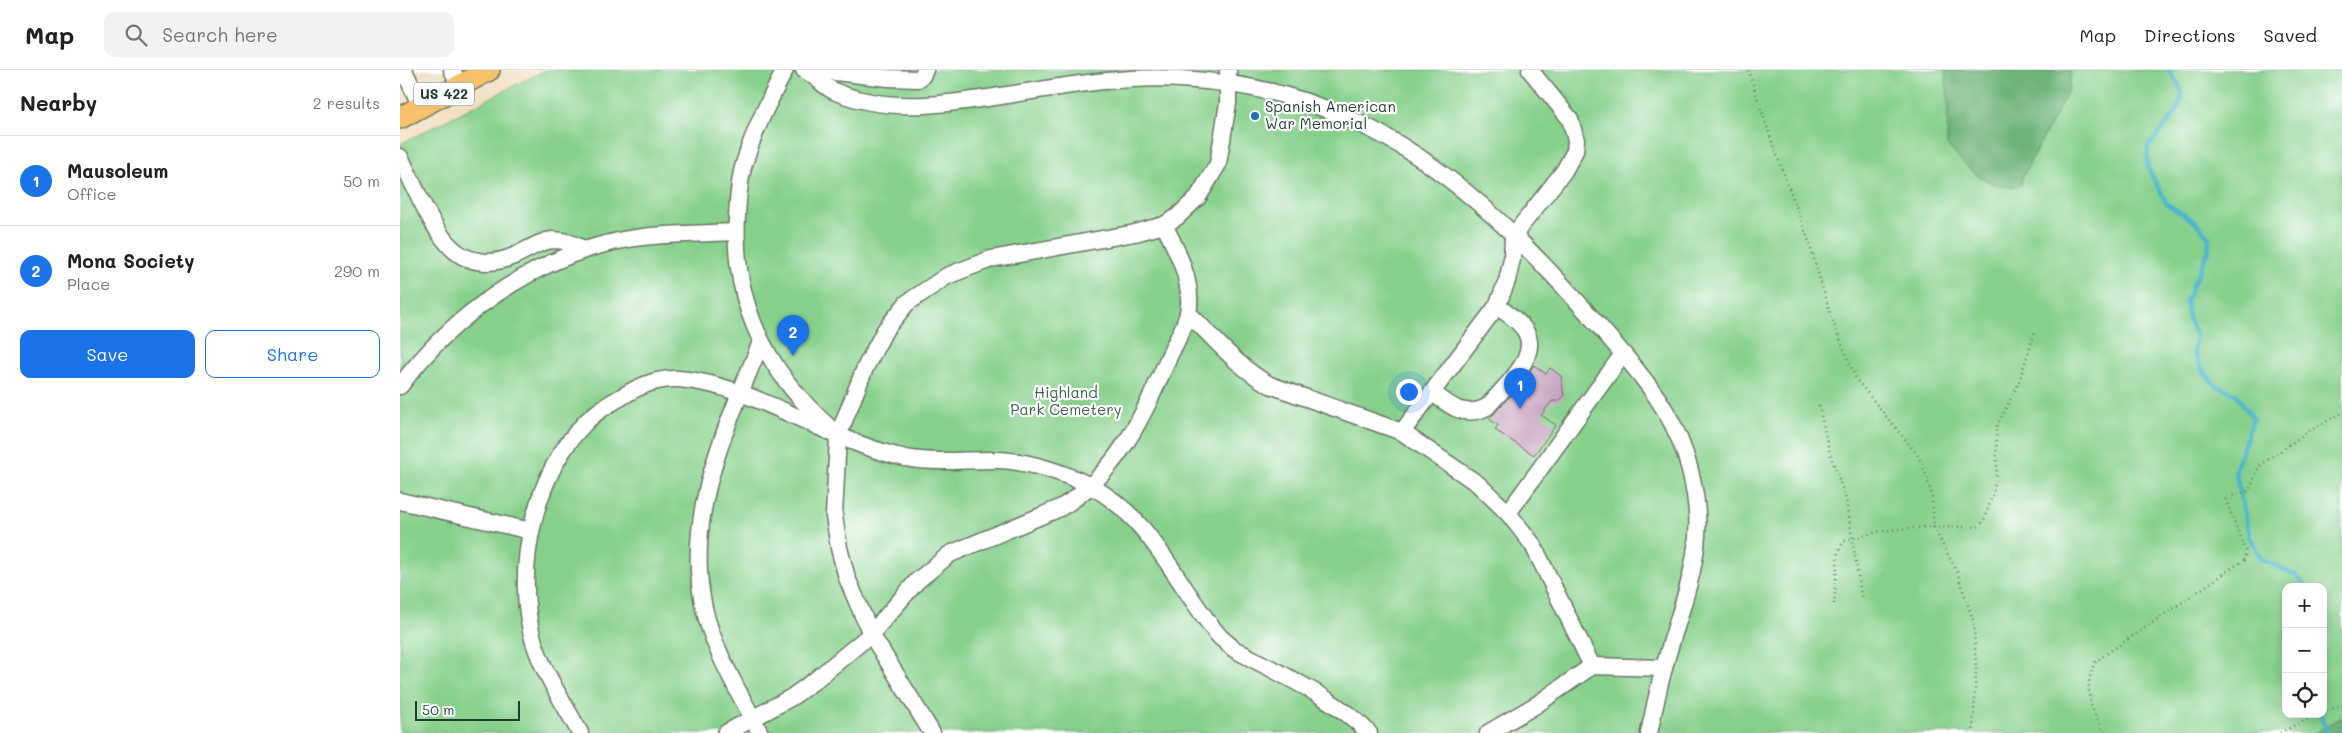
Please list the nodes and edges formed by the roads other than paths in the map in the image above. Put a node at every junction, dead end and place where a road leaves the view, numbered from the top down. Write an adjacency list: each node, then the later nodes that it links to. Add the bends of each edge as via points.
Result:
1 (404, 70): 9 (lane)
2 (489, 70): 8 (main road, US 422)
3 (785, 70): 13 (lane, via 760,120 743,166)
4 (925, 70): 6 (lane, via 918,79)
5 (1530, 70): 14 (lane, via 1570,119 1576,146 1564,171)
6 (807, 72): 7 (lane, via 821,85 837,93 881,103 928,107 1100,82)
7 (1227, 76): 12 (lane, via 1228,103 1218,164 1198,198); 14 (lane, via 1303,99 1376,132 1459,187)
8 (456, 77): 9 (main road, US 422)
9 (421, 107): 10 (main road, US 422)
10 (400, 118)
11 (400, 157): 15 (lane, via 440,233 461,255 485,263 500,261 551,240 564,241)
12 (1164, 225): 17 (lane, via 1186,282); 24 (lane, via 1120,237 991,259 933,284 907,303 885,330 865,368)
13 (736, 232): 15 (lane, via 619,241); 18 (lane, via 739,277)
14 (1513, 236): 16 (lane, via 1507,281); 19 (lane, via 1557,278)
15 (585, 250): 20 (lane, via 554,262 487,300 438,342)
16 (1497, 306): 21 (lane); 21 (lane, via 1518,322 1527,334 1531,346 1526,361 1480,411 1460,411)
17 (1188, 313): 23 (lane, via 1256,378); 25 (lane, via 1152,396 1123,448)
18 (761, 342): 22 (lane); 24 (lane, via 788,384)
19 (1623, 354): 27 (lane); 31 (lane, via 1659,400 1674,429 1685,454 1697,511 1694,562)
20 (400, 386)
21 (1433, 393): 23 (lane)
22 (740, 394): 24 (lane); 28 (lane, via 694,381 664,379 641,385 606,406 583,425 564,451 548,481); 32 (lane, via 708,480 698,540 701,591 709,626)
23 (1402, 432): 27 (lane, via 1478,484)
24 (838, 436): 25 (lane, via 897,457 946,462 1002,460 1038,468); 29 (lane, via 834,516 838,548)
25 (1090, 486): 29 (lane, via 1060,508 950,554 917,581); 36 (lane, via 1124,510 1152,539 1220,637 1234,649 1338,708)
26 (400, 501): 28 (lane)
27 (1508, 513): 30 (lane, via 1533,545)
28 (531, 531): 33 (lane, via 527,591 531,632 548,673)
29 (871, 634): 32 (lane); 35 (lane)
30 (1592, 666): 31 (lane); 37 (lane)
31 (1664, 668): 38 (lane)
32 (757, 726): 34 (lane)
33 (580, 733)
34 (726, 733)
35 (932, 733)
36 (1369, 733)
37 (1488, 733)
38 (1649, 733)

